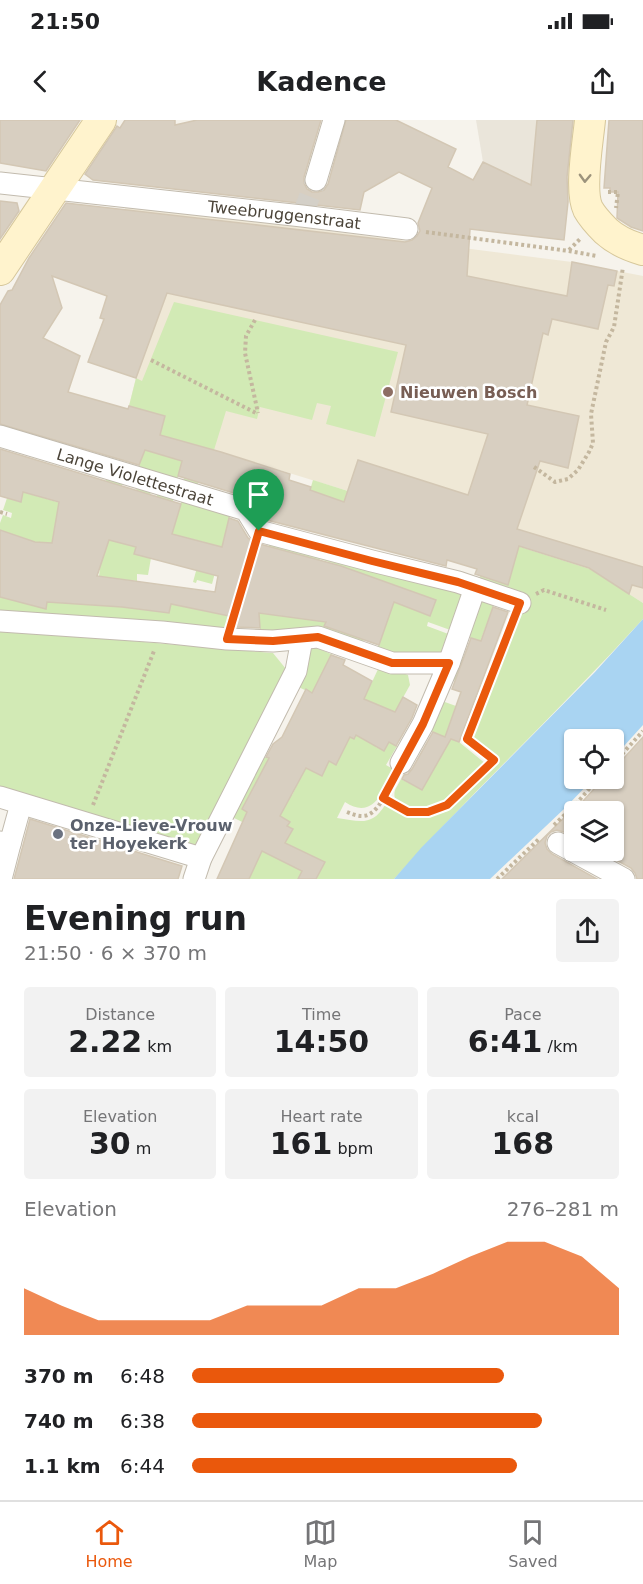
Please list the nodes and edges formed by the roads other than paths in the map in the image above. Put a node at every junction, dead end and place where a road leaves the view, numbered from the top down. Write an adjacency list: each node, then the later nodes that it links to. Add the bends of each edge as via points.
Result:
1 (101, 120): 6 (street)
2 (334, 120): 4 (street)
3 (590, 120): 8 (street, one-way to 8, via 587,207 597,222)
4 (316, 180)
5 (0, 183): 6 (street, Tweebruggenstraat)
6 (54, 190): 7 (street, Tweebruggenstraat); 9 (street)
7 (407, 230)
8 (631, 252)
9 (0, 270)
10 (0, 436): 11 (street, Lange Violettestraat, via 246,510 259,531)
11 (475, 588): 12 (street); 15 (street)
12 (520, 603)
13 (0, 621): 14 (street, via 227,639)
14 (302, 639): 15 (street, via 318,637 392,663); 21 (street, via 296,671)
15 (449, 663): 16 (street)
16 (401, 763)
17 (0, 797): 18 (street)
18 (21, 804): 19 (street); 21 (street)
19 (5, 843): 22 (street)
20 (558, 843): 24 (street)
21 (201, 858): 23 (street)
22 (1, 879)
23 (194, 879)
24 (624, 879)

